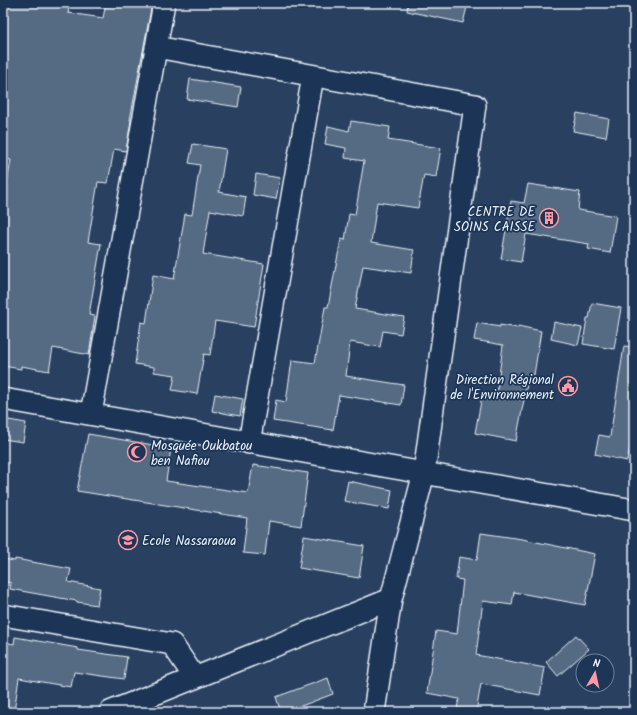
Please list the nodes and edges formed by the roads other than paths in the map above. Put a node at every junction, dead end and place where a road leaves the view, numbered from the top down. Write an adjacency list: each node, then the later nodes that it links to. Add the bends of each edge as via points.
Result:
1 (164, 3): 2 (street)
2 (156, 48): 3 (street); 5 (street)
3 (313, 76): 6 (street); 7 (street, via 475,105)
4 (3, 399): 5 (street)
5 (91, 414): 6 (street)
6 (249, 443): 7 (street)
7 (424, 473): 8 (street); 9 (street)
8 (634, 510)
9 (391, 599): 11 (street); 13 (street)
10 (3, 615): 11 (street, via 172,644)
11 (195, 678): 12 (street)
12 (110, 712)
13 (374, 712)

